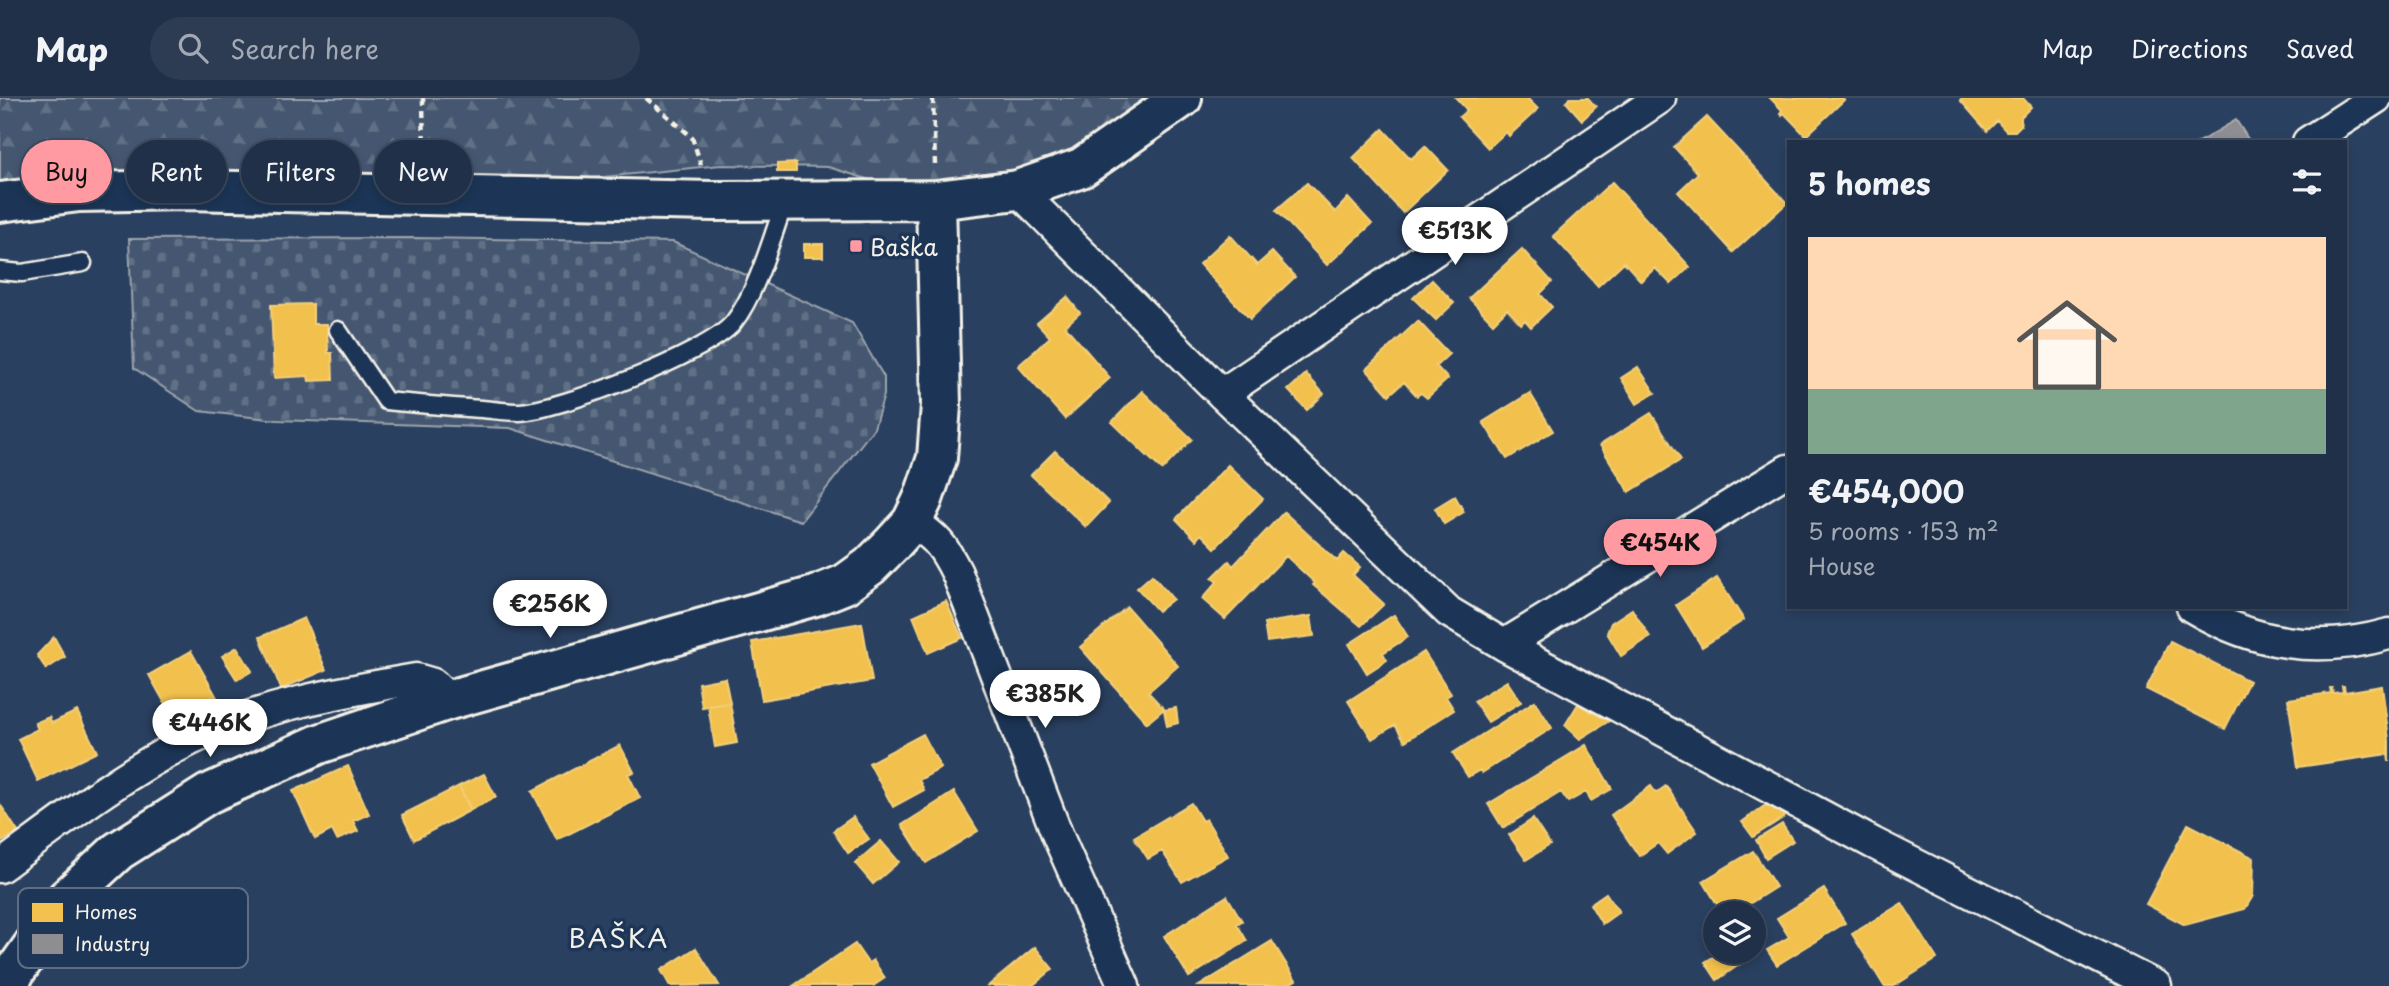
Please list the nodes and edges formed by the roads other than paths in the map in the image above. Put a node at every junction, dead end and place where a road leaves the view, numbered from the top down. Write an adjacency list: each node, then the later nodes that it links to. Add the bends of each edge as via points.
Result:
1 (1182, 98): 5 (street, via 1081,168)
2 (1660, 98): 12 (street)
3 (2376, 98): 4 (street)
4 (2311, 140)
5 (1018, 190): 6 (street); 12 (street)
6 (936, 200): 7 (street); 14 (street, via 940,437 937,458)
7 (785, 201): 8 (street, via 186,190 79,192); 11 (lane, via 742,308 719,336 675,360 560,405 520,412 386,401)
8 (0, 202)
9 (83, 263): 10 (lane, via 22,273)
10 (0, 271)
11 (338, 330)
12 (1222, 394): 17 (street, via 1449,612)
13 (1787, 471): 17 (street)
14 (912, 522): 18 (street, via 870,566 845,584 816,596); 23 (street, via 945,548 957,573 1057,835)
15 (2195, 609): 16 (street, via 2259,637 2293,644 2327,645)
16 (2389, 634)
17 (1504, 645): 24 (street, via 1873,843)
18 (449, 700): 19 (street, via 433,684 416,680 248,716 144,765); 20 (street, via 319,744 208,794 118,851)
19 (0, 867)
20 (78, 888)
21 (18, 967): 22 (street)
22 (8, 986)
23 (1124, 986)
24 (2156, 986)

